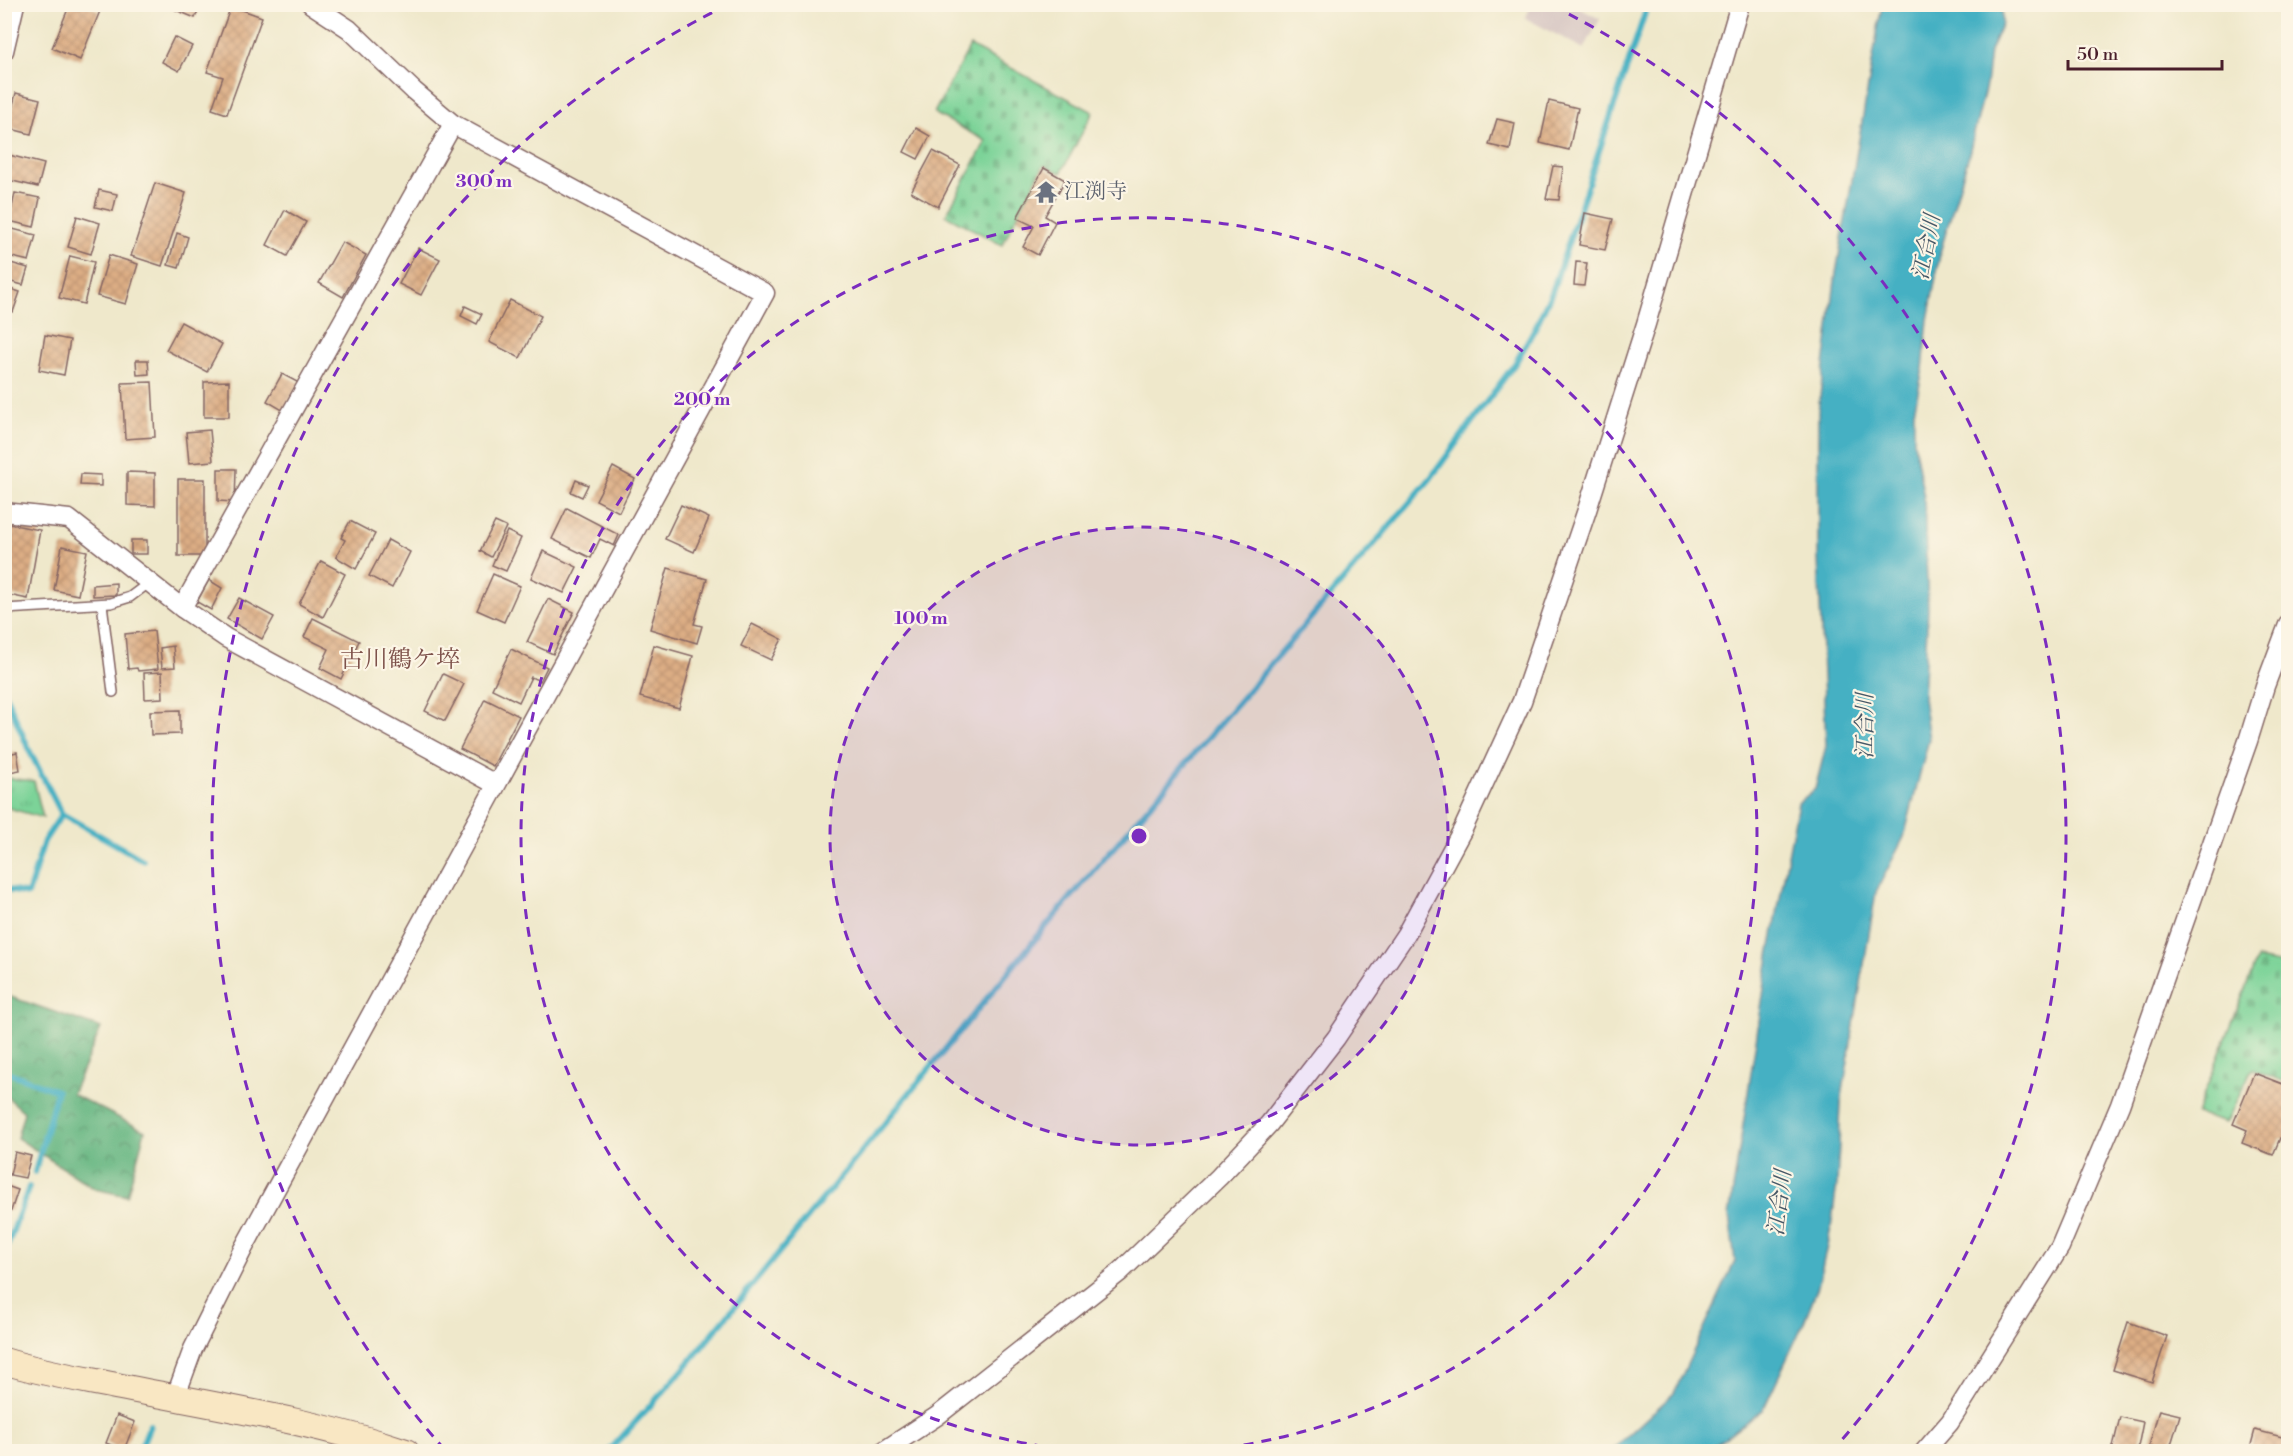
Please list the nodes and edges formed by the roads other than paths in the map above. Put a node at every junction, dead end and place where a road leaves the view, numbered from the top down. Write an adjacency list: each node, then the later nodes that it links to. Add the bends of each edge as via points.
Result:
1 (15, 4): 4 (street)
2 (311, 4): 5 (street, via 349,29)
3 (1740, 4): 17 (street, via 1646,324 1521,701 1463,829 1406,934 1336,1038 1269,1124 1219,1177 1120,1272 937,1416)
4 (4, 51)
5 (453, 124): 10 (street); 13 (street, via 765,293)
6 (4, 512): 7 (street, via 69,519)
7 (150, 582): 8 (lane, via 129,597); 10 (street)
8 (102, 604): 9 (lane); 12 (lane)
9 (4, 609)
10 (182, 609): 13 (street, via 226,638)
11 (2289, 625): 18 (street, via 2120,1105 2060,1247 1950,1422)
12 (113, 692)
13 (495, 784): 15 (street, via 243,1249 193,1349)
14 (4, 1361): 15 (street)
15 (175, 1398): 16 (street, via 315,1426)
16 (406, 1452)
17 (882, 1452)
18 (1924, 1452)

